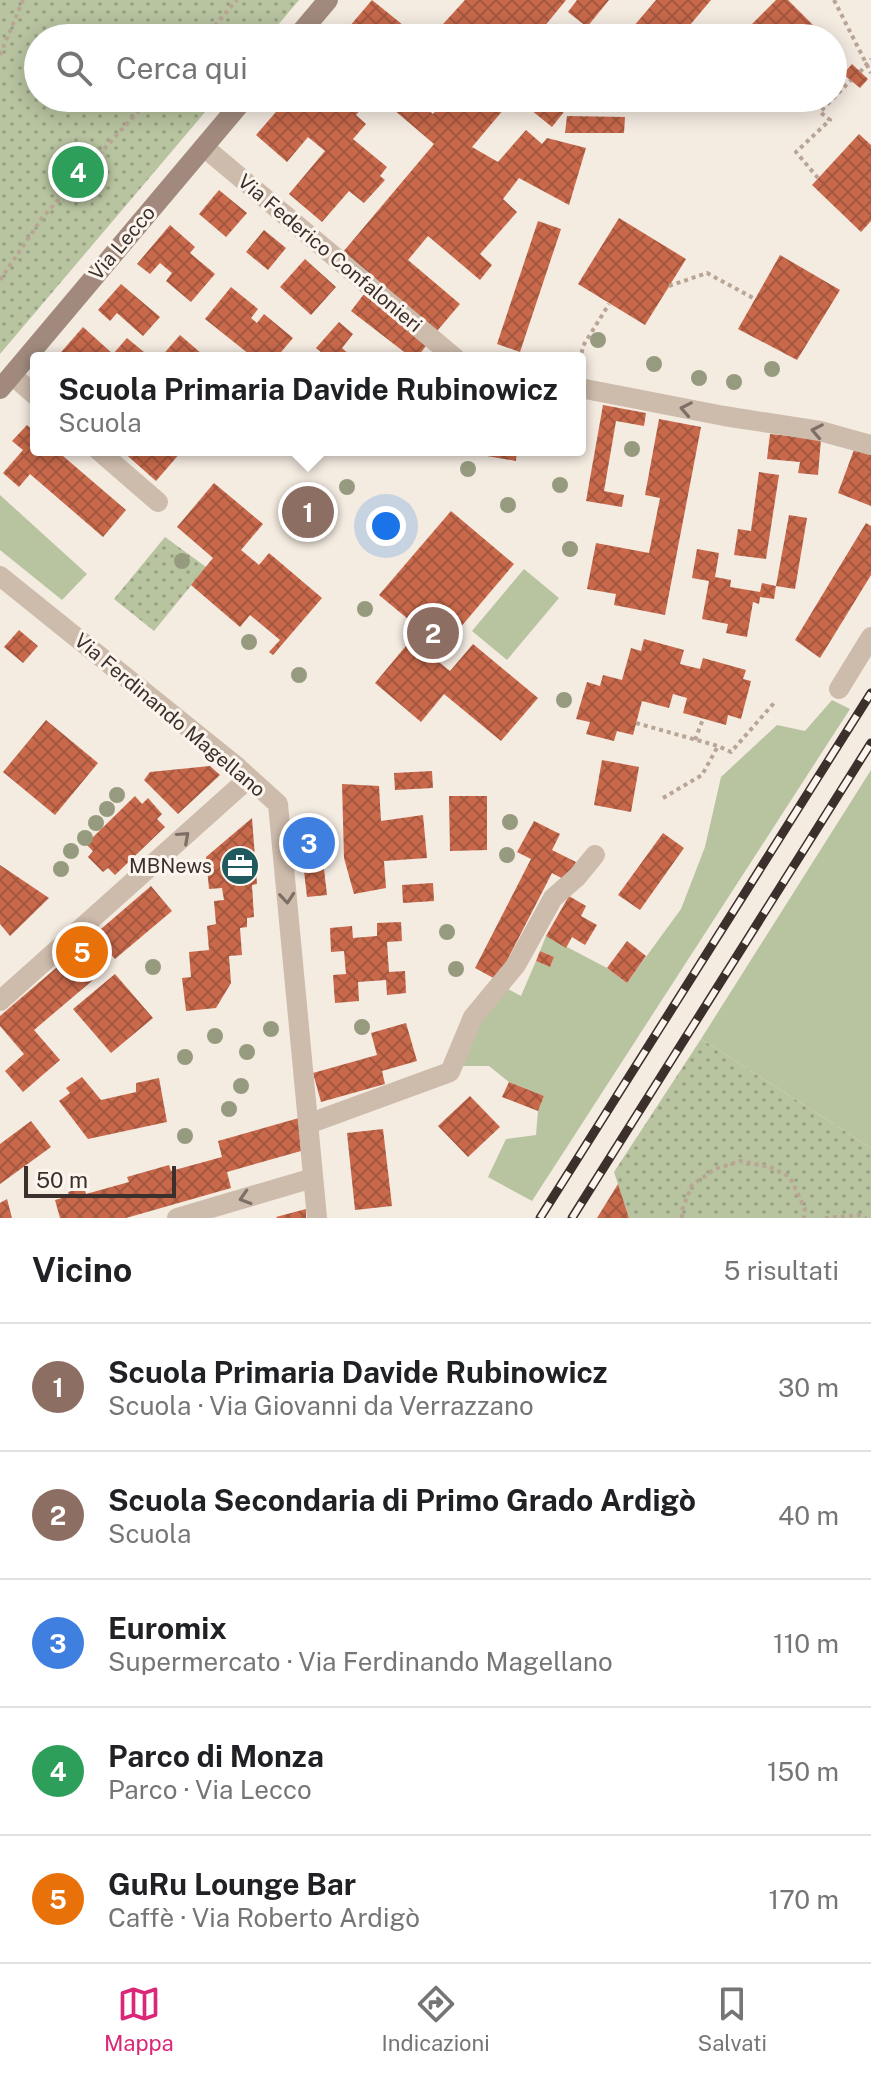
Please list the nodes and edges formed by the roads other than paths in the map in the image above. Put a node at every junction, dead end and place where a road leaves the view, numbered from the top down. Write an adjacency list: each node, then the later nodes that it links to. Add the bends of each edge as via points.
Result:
1 (328, 0): 2 (main road)
2 (308, 24)
3 (233, 112): 4 (main road, Via Lecco)
4 (204, 147): 5 (main road, Via Lecco); 6 (street, Via Federico Confalonieri)
5 (31, 352)
6 (448, 352)
7 (30, 354): 8 (main road, Via Lecco)
8 (6, 382): 10 (street)
9 (586, 389): 11 (street, one-way to 9)
10 (30, 393)
11 (871, 445)
12 (105, 456): 13 (street)
13 (158, 502)
14 (0, 576): 17 (street, Via Ferdinando Magellano)
15 (871, 637): 16 (street)
16 (839, 689)
17 (249, 778): 19 (street, one-way to 17); 20 (street, Via Ferdinando Magellano, one-way to 20, via 278,804)
18 (595, 855): 20 (street, via 553,898 516,965 473,1017 450,1072)
19 (0, 1001)
20 (308, 1124): 21 (street, Via Ferdinando Magellano)
21 (313, 1178): 22 (street, one-way to 22); 23 (street, Via Ferdinando Magellano)
22 (177, 1218)
23 (317, 1218)

